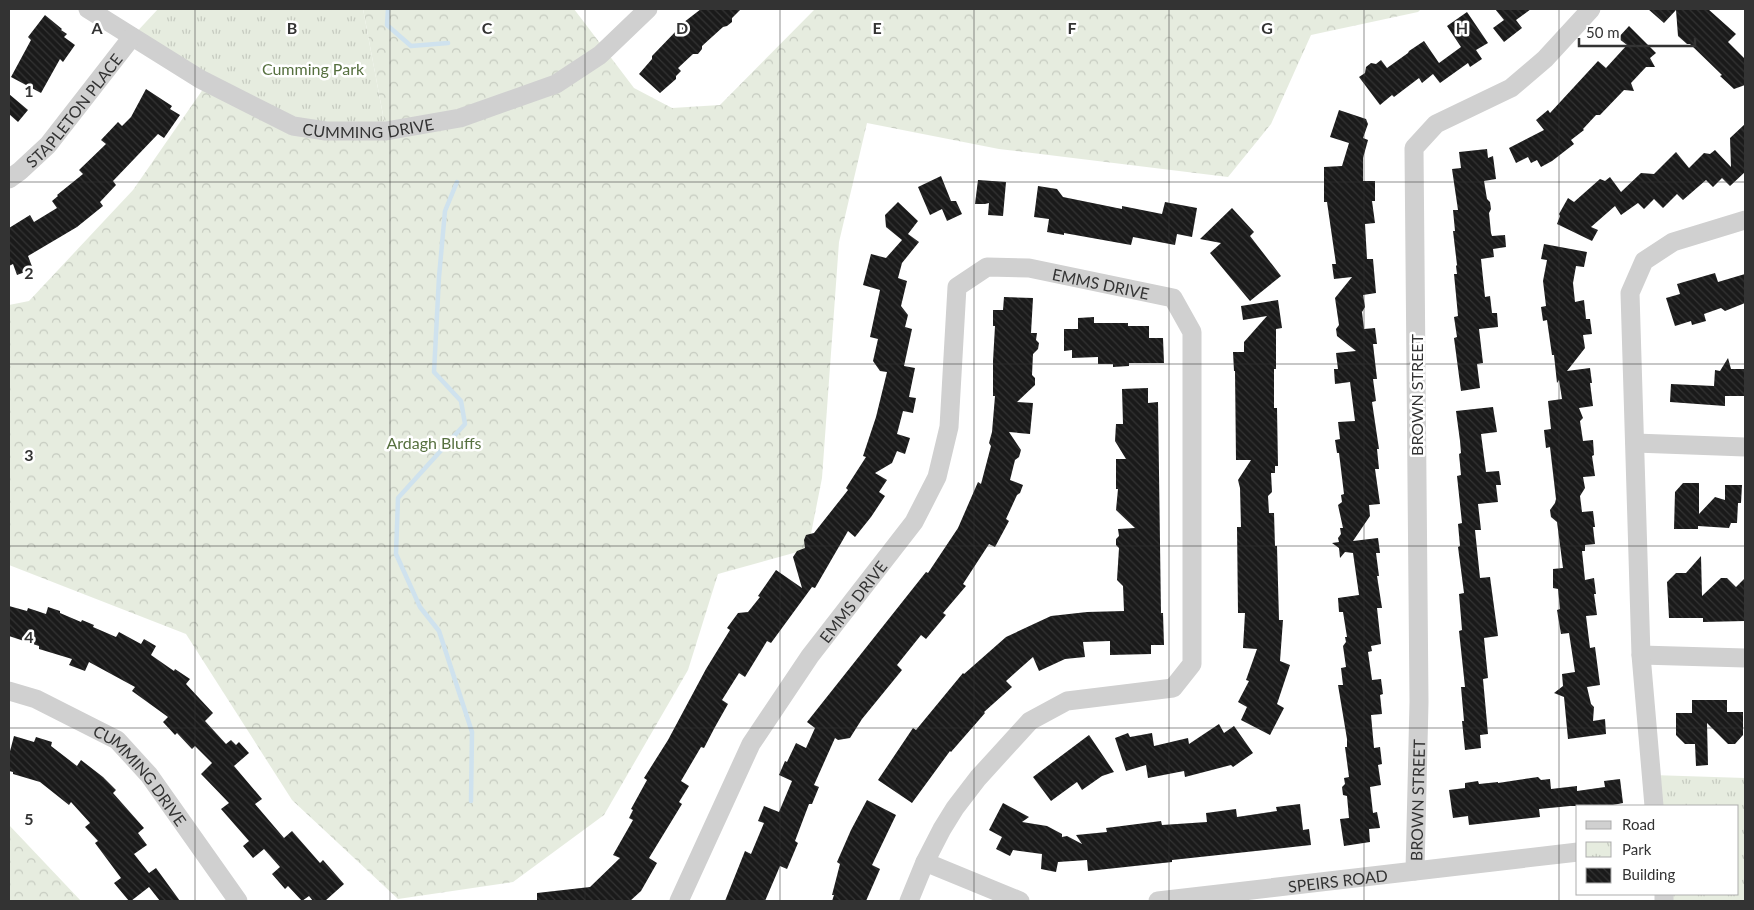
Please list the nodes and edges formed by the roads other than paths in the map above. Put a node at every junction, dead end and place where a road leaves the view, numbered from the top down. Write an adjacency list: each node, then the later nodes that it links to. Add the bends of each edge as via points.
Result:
1 (88, 9): 4 (street, CUMMING DRIVE)
2 (648, 9): 4 (street, CUMMING DRIVE, via 600,55 556,84 460,118 386,131 326,131 293,126 200,79)
3 (1591, 9): 15 (street, BROWN STREET, via 1545,59 1511,88 1436,124 1414,148 1419,702)
4 (132, 37): 5 (street, STAPLETON PLACE, via 48,145)
5 (9, 179)
6 (1745, 220): 7 (street, via 1673,242 1644,261 1630,293)
7 (1634, 443): 8 (street); 9 (street)
8 (1745, 447)
9 (1641, 655): 10 (street); 12 (street)
10 (1745, 658)
11 (9, 691): 16 (street, CUMMING DRIVE, via 36,699 118,740 149,775)
12 (1654, 805)
13 (1576, 852): 15 (street, SPEIRS ROAD)
14 (925, 862): 17 (street, EMMS DRIVE, via 955,808 1030,722 1067,701 1173,688 1192,664 1192,332 1173,298 1029,268 987,267 957,287 949,427 937,477 914,522 810,656 751,744); 18 (street, EMMS DRIVE); 19 (street)
15 (1415, 871): 20 (street, SPEIRS ROAD)
16 (238, 901)
17 (679, 901)
18 (909, 901)
19 (1020, 901)
20 (1158, 901)

